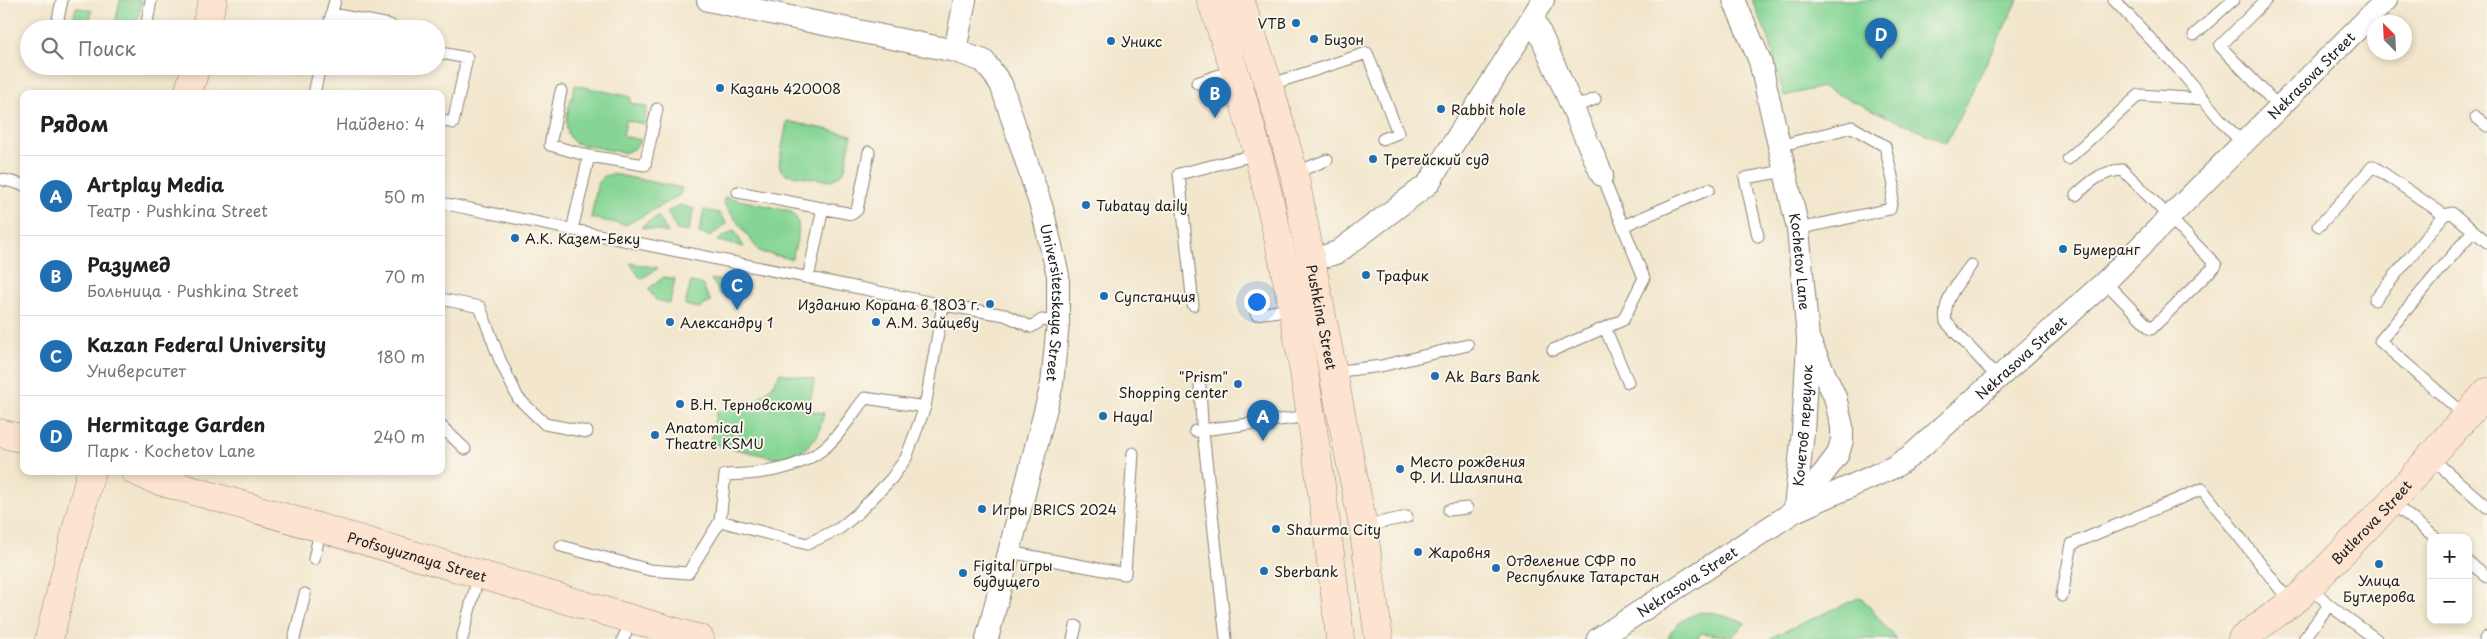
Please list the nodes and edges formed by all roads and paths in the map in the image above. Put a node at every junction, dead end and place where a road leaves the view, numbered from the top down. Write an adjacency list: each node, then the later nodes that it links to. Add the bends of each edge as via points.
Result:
1 (62, 0): 16 (lane)
2 (151, 0): 17 (lane)
3 (213, 0): 18 (main road)
4 (335, 0): 15 (lane)
5 (708, 0): 22 (street, Universitetskaya Street)
6 (965, 0): 22 (street)
7 (1211, 0): 24 (main road, Pushkina Street)
8 (1240, 0): 28 (main road, Pushkina Street)
9 (1734, 0): 42 (street, Kochetov Lane, via 1760,61)
10 (2114, 0): 33 (lane)
11 (2233, 0): 21 (lane)
12 (2266, 0): 34 (lane, via 2220,46)
13 (2386, 0): 34 (street, Nekrasova Street)
14 (1538, 9): 35 (street); 67 (street, via 1428,184 1338,252)
15 (332, 14): 19 (lane); 20 (lane)
16 (58, 20)
17 (148, 20)
18 (207, 20)
19 (330, 20)
20 (364, 20)
21 (2194, 35)
22 (955, 51): 77 (street, Universitetskaya Street, via 984,60 1001,84 1042,209 1058,275)
23 (445, 54): 38 (lane, via 467,58 453,123)
24 (1236, 69): 27 (lane); 44 (main road, Pushkina Street)
25 (193, 75): 29 (main road)
26 (318, 75): 30 (lane)
27 (1197, 83)
28 (1269, 85): 40 (lane, via 1367,53 1398,133); 49 (main road, Pushkina Street)
29 (189, 90)
30 (315, 90)
31 (561, 91): 45 (lane, via 550,146)
32 (1595, 99): 35 (lane)
33 (2204, 99): 41 (lane); 46 (lane, via 2139,95)
34 (2278, 106): 41 (street, Nekrasova Street)
35 (1573, 108): 50 (street)
36 (657, 109): 45 (lane, via 645,165)
37 (2476, 117): 39 (lane)
38 (445, 121)
39 (2487, 126)
40 (1383, 139)
41 (2242, 143): 59 (street, Nekrasova Street)
42 (1779, 146): 48 (street, Kochetov Lane); 62 (lane, via 1852,127 1885,146 1894,185 1890,209)
43 (869, 152): 57 (lane, via 856,211 850,214)
44 (1260, 153): 74 (lane, via 1179,174); 75 (main road, Pushkina Street)
45 (589, 156): 63 (lane)
46 (2068, 159)
47 (1327, 160): 49 (lane)
48 (1785, 171): 62 (street, Kochetov Lane); 65 (lane, via 1745,178)
49 (1294, 173): 67 (main road, Pushkina Street)
50 (1602, 175): 60 (lane)
51 (0, 179): 52 (lane)
52 (20, 184)
53 (1709, 189): 60 (lane)
54 (738, 192): 57 (lane)
55 (2076, 195): 59 (lane, via 2109,170 2123,170)
56 (445, 204): 63 (lane)
57 (823, 208): 69 (lane)
58 (2444, 215): 61 (lane, via 2373,166); 64 (lane, via 2452,213); 72 (lane)
59 (2168, 218): 70 (street, Nekrasova Street); 70 (lane, via 2216,265 2151,329)
60 (1623, 226): 78 (lane, via 1644,278 1623,320)
61 (2319, 226)
62 (1798, 229): 79 (street, Kochetov Lane)
63 (572, 230): 69 (lane)
64 (2473, 231): 66 (lane); 89 (lane, via 2380,341)
65 (1758, 236)
66 (2487, 242)
67 (1311, 261): 82 (main road, Pushkina Street)
68 (1970, 265): 83 (lane, via 1946,304 1946,322)
69 (808, 278): 73 (lane)
70 (2105, 282): 83 (street, Nekrasova Street)
71 (445, 300): 92 (lane, via 480,307 518,398 545,424)
72 (2375, 300)
73 (943, 305): 77 (lane, via 1005,315 1031,327 1042,320); 87 (lane)
74 (1193, 305)
75 (1293, 309): 76 (lane); 88 (main road, Pushkina Street)
76 (1256, 314)
77 (1058, 323): 111 (street, Universitetskaya Street, via 1052,384)
78 (1605, 328): 81 (lane); 84 (lane)
79 (1808, 338): 104 (street, Кочетов переулок); 104 (street, Kochetov Lane, via 1835,397 1842,440 1838,454)
80 (1468, 345): 82 (lane, via 1364,369)
81 (1553, 350)
82 (1333, 372): 107 (main road, Pushkina Street)
83 (1998, 378): 104 (street, Nekrasova Street, via 1912,455 1894,467)
84 (1628, 382)
85 (1200, 386): 91 (lane)
86 (2487, 392): 89 (main road, Butlerova Street)
87 (925, 407): 106 (lane, via 865,398 831,442 814,454 778,471 725,474); 106 (lane, via 906,458 873,499 840,528 807,544)
88 (1310, 416): 91 (lane); 129 (main road, Pushkina Street)
89 (2466, 416): 97 (main road, Butlerova Street)
90 (445, 430): 95 (lane)
91 (1199, 430): 128 (lane)
92 (587, 432)
93 (0, 433): 94 (main road)
94 (20, 438)
95 (466, 449)
96 (1133, 453): 111 (lane, via 1126,574)
97 (2430, 457): 100 (main road, Butlerova Street); 101 (lane)
98 (90, 475): 122 (main road)
99 (148, 475): 108 (main road, Profsoyuznaya Street)
100 (2391, 502): 109 (lane); 117 (main road, Butlerova Street)
101 (2487, 507)
102 (1467, 508): 103 (lane)
103 (1449, 510)
104 (1795, 511): 131 (street, Nekrasova Street)
105 (1408, 518): 107 (lane)
106 (720, 521): 110 (lane, via 688,573 650,570)
107 (1363, 526): 130 (main road, Pushkina Street)
108 (322, 527): 112 (lane); 114 (main road, Profsoyuznaya Street)
109 (2431, 534)
110 (561, 546)
111 (1009, 552): 126 (street, Universitetskaya Street)
112 (314, 559)
113 (2472, 565): 115 (lane)
114 (479, 573): 121 (main road, Profsoyuznaya Street); 124 (lane)
115 (2487, 576)
116 (305, 594): 123 (lane)
117 (2300, 594): 118 (lane, via 2202,489 2072,544); 119 (lane); 132 (main road, Butlerova Street)
118 (2062, 596)
119 (2329, 605): 133 (lane); 134 (lane)
120 (1076, 626): 127 (lane)
121 (627, 629): 125 (main road, Profsoyuznaya Street)
122 (49, 639)
123 (294, 639)
124 (462, 639)
125 (700, 639)
126 (987, 639)
127 (1073, 639)
128 (1226, 639)
129 (1340, 639)
130 (1378, 639)
131 (1598, 639)
132 (2242, 639)
133 (2304, 639)
134 (2376, 639)

